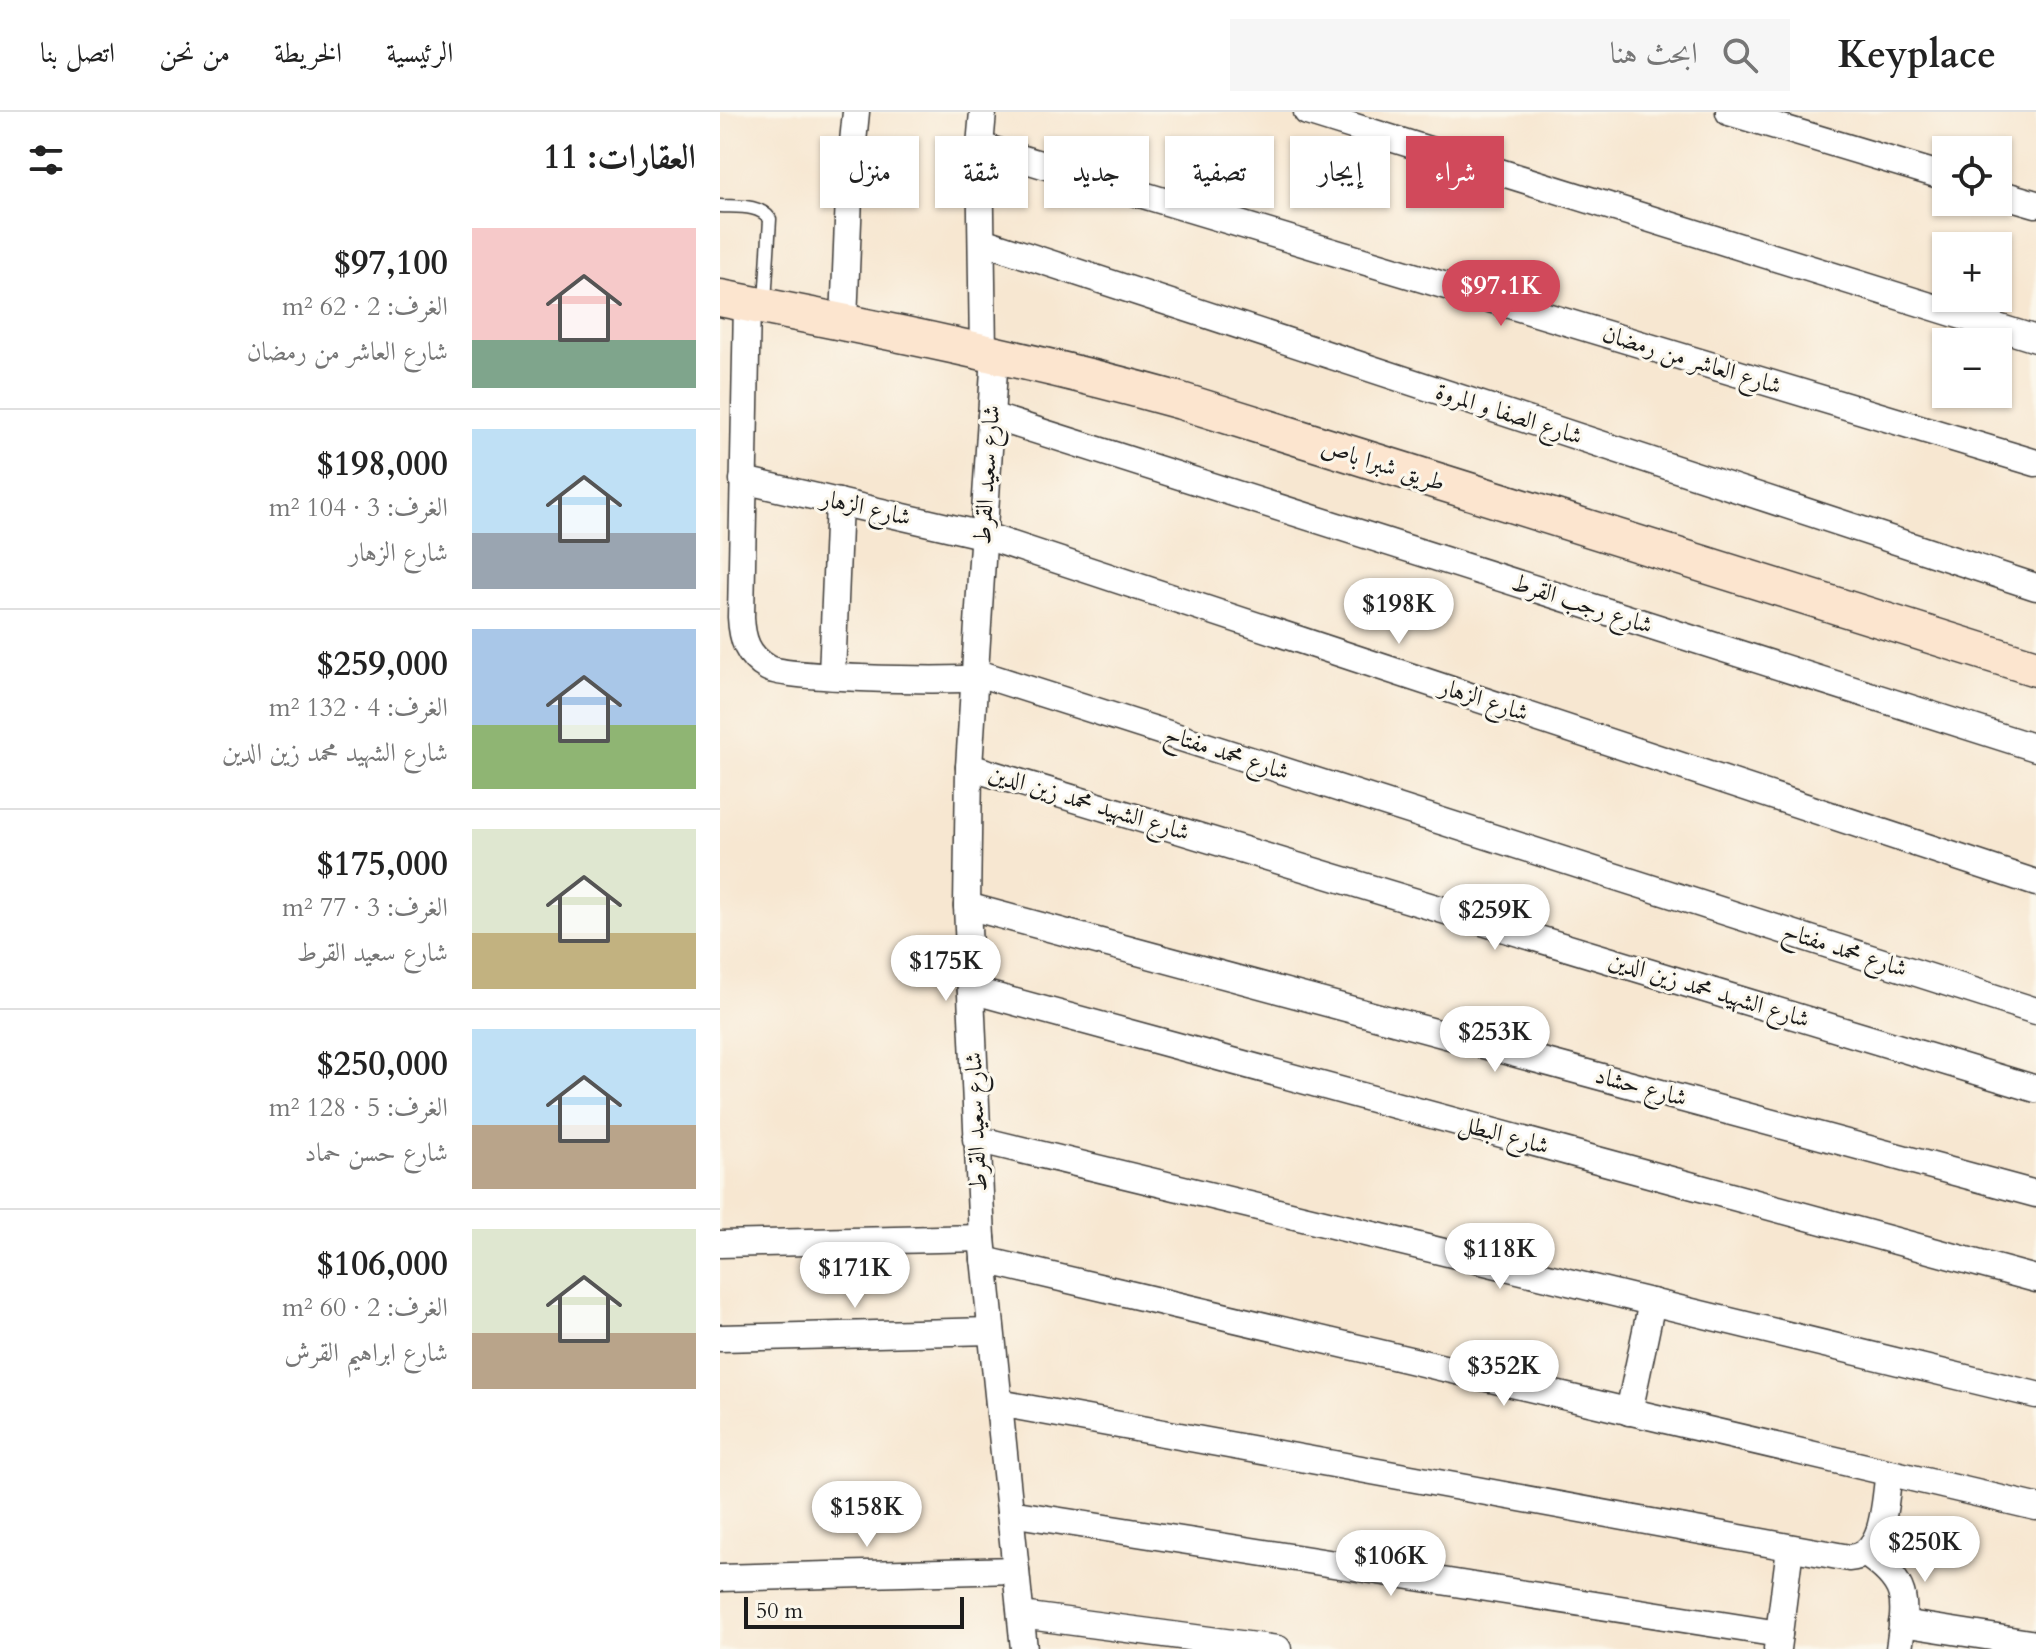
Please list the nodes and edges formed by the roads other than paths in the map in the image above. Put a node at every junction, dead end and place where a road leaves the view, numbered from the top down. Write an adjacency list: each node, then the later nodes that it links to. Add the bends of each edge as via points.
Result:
1 (856, 112): 14 (street)
2 (983, 112): 5 (street, شارع سعيد القرط)
3 (1307, 112): 15 (street)
4 (1729, 112): 7 (street)
5 (981, 136)
6 (1028, 160): 18 (street, شارع العاشر من رمضان)
7 (1932, 173)
8 (2012, 197): 9 (street)
9 (2036, 204)
10 (720, 206): 13 (lane, via 757,209 770,219)
11 (981, 208): 12 (street, شارع سعيد القرط)
12 (982, 241): 16 (street, شارع سعيد القرط); 22 (street, شارع الصفا و المروة)
13 (744, 302): 14 (main road, طريق شبرا باص); 19 (street, شارع محمد مفتاح)
14 (844, 321): 16 (main road, طريق شبرا باص)
15 (2036, 339)
16 (989, 352): 17 (street, شارع سعيد القرط); 23 (main road, طريق شبرا باص, via 1181,401)
17 (991, 416): 21 (street, شارع سعيد القرط); 26 (street, شارع رجب القرط)
18 (2036, 463)
19 (743, 480): 20 (street, شارع الزهار); 24 (street, شارع محمد مفتاح, via 742,638 752,657 770,670)
20 (839, 502): 21 (street, شارع الزهار); 24 (street)
21 (982, 535): 25 (street, شارع سعيد القرط); 28 (street, شارع الزهار)
22 (2036, 587)
23 (2036, 668)
24 (832, 675): 25 (street, شارع محمد مفتاح)
25 (974, 676): 27 (street, شارع سعيد القرط); 31 (street, شارع محمد مفتاح)
26 (2036, 748)
27 (969, 767): 29 (street, شارع سعيد القرط); 32 (street, شارع الشهيد محمد زين الدين)
28 (2036, 883)
29 (967, 906): 30 (street, شارع سعيد القرط); 34 (street, شارع حشاد)
30 (971, 990): 33 (street, شارع سعيد القرط); 37 (street, شارع البطل)
31 (2036, 1011)
32 (2036, 1089)
33 (976, 1139): 36 (street, شارع سعيد القرط); 38 (street)
34 (2036, 1194)
35 (720, 1244): 36 (street)
36 (983, 1249): 39 (street, شارع سعيد القرط); 43 (street)
37 (2036, 1279)
38 (1652, 1302): 41 (street); 43 (street)
39 (991, 1331): 40 (street); 42 (street, شارع سعيد القرط)
40 (720, 1338)
41 (2036, 1395)
42 (999, 1403): 46 (street, شارع سعيد القرط); 47 (street)
43 (1629, 1412): 44 (street)
44 (1889, 1473): 45 (street); 48 (street, via 1876,1541)
45 (2036, 1507)
46 (1010, 1513): 49 (street, شارع سعيد القرط); 53 (street)
47 (1790, 1548): 48 (street, via 1849,1558); 53 (street)
48 (1866, 1554): 52 (street, via 1899,1584)
49 (1016, 1570): 50 (street); 51 (street, شارع سعيد القرط)
50 (720, 1578)
51 (1021, 1615): 55 (street, شارع سعيد القرط); 56 (street)
52 (1901, 1636): 54 (street)
53 (1778, 1642)
54 (2036, 1644)
55 (1024, 1649)
56 (1278, 1649)

